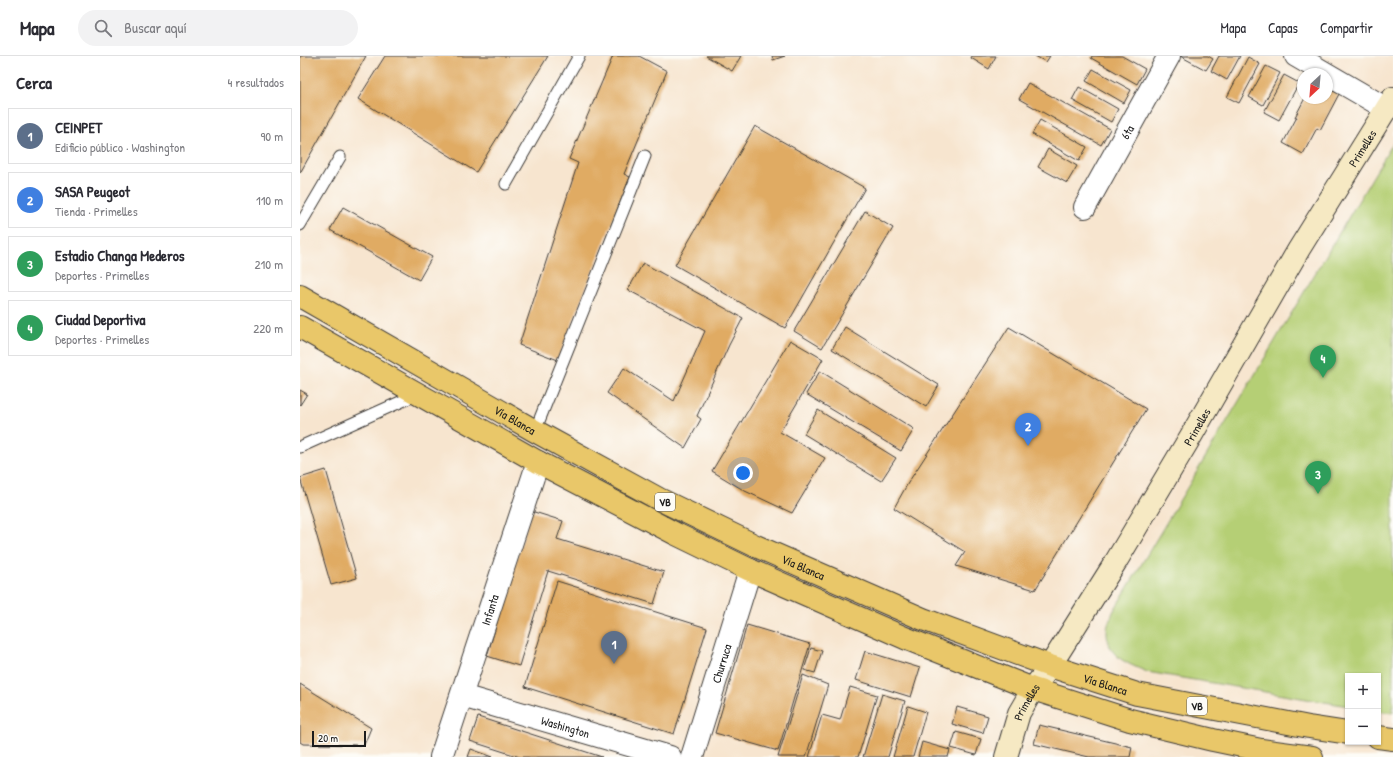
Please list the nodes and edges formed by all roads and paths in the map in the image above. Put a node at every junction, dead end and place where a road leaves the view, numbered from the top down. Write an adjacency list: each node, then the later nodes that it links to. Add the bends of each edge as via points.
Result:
1 (579, 56): 7 (lane)
2 (1169, 56): 8 (street, 6ta)
3 (1296, 56): 4 (street)
4 (1390, 104): 17 (main road, Primelles, via 1299,249 1191,436)
5 (645, 156): 13 (lane)
6 (340, 157): 9 (lane)
7 (506, 184)
8 (1084, 207)
9 (300, 224)
10 (300, 296): 13 (main road, Vía Blanca / VB)
11 (300, 327): 12 (main road, Vía Blanca / VB)
12 (418, 394): 14 (lane); 15 (main road, Vía Blanca / VB)
13 (535, 431): 17 (main road, Vía Blanca / VB, via 659,499 756,546 923,619)
14 (300, 446)
15 (538, 462): 16 (main road, Vía Blanca / VB); 19 (street, Infanta)
16 (750, 570): 18 (main road, Vía Blanca / VB, via 905,638); 25 (street, Churruca)
17 (1050, 666): 18 (main road, Primelles); 20 (main road, Vía Blanca / VB, via 1137,694)
18 (1033, 689): 26 (main road, Primelles, via 1019,713); 27 (main road, Vía Blanca / VB, via 1130,720 1213,740)
19 (462, 696): 23 (street, Infanta); 24 (street, Washington)
20 (1345, 733)
21 (1381, 737): 22 (main road)
22 (1393, 739)
23 (441, 757)
24 (670, 757)
25 (692, 757)
26 (1006, 757)
27 (1306, 757)

